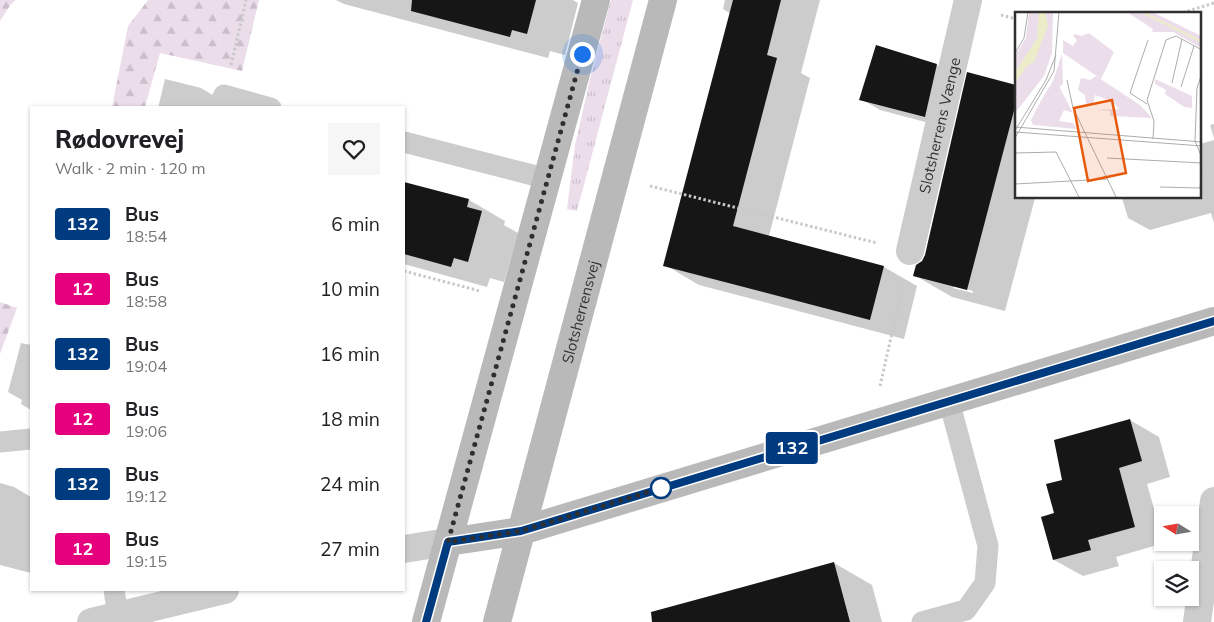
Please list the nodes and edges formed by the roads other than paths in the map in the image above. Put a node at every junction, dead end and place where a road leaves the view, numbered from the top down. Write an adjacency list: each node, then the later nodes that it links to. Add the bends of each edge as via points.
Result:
1 (596, 0): 7 (street)
2 (663, 0): 14 (street, Slotsherrensvej)
3 (968, 0): 8 (street, Slotsherrens Vænge)
4 (220, 101): 5 (lane)
5 (256, 106)
6 (405, 142): 7 (lane)
7 (548, 180): 15 (street)
8 (910, 251)
9 (1214, 321): 10 (street)
10 (949, 401): 14 (street); 22 (lane, via 988,546 985,584 966,610)
11 (30, 440): 12 (lane)
12 (0, 442)
13 (1214, 501): 23 (street)
14 (521, 531): 15 (street); 21 (street, Slotsherrensvej)
15 (448, 542): 16 (street); 20 (street)
16 (405, 549)
17 (217, 591): 18 (street)
18 (116, 603): 19 (street)
19 (91, 622)
20 (426, 622)
21 (497, 622)
22 (922, 622)
23 (1197, 622)

